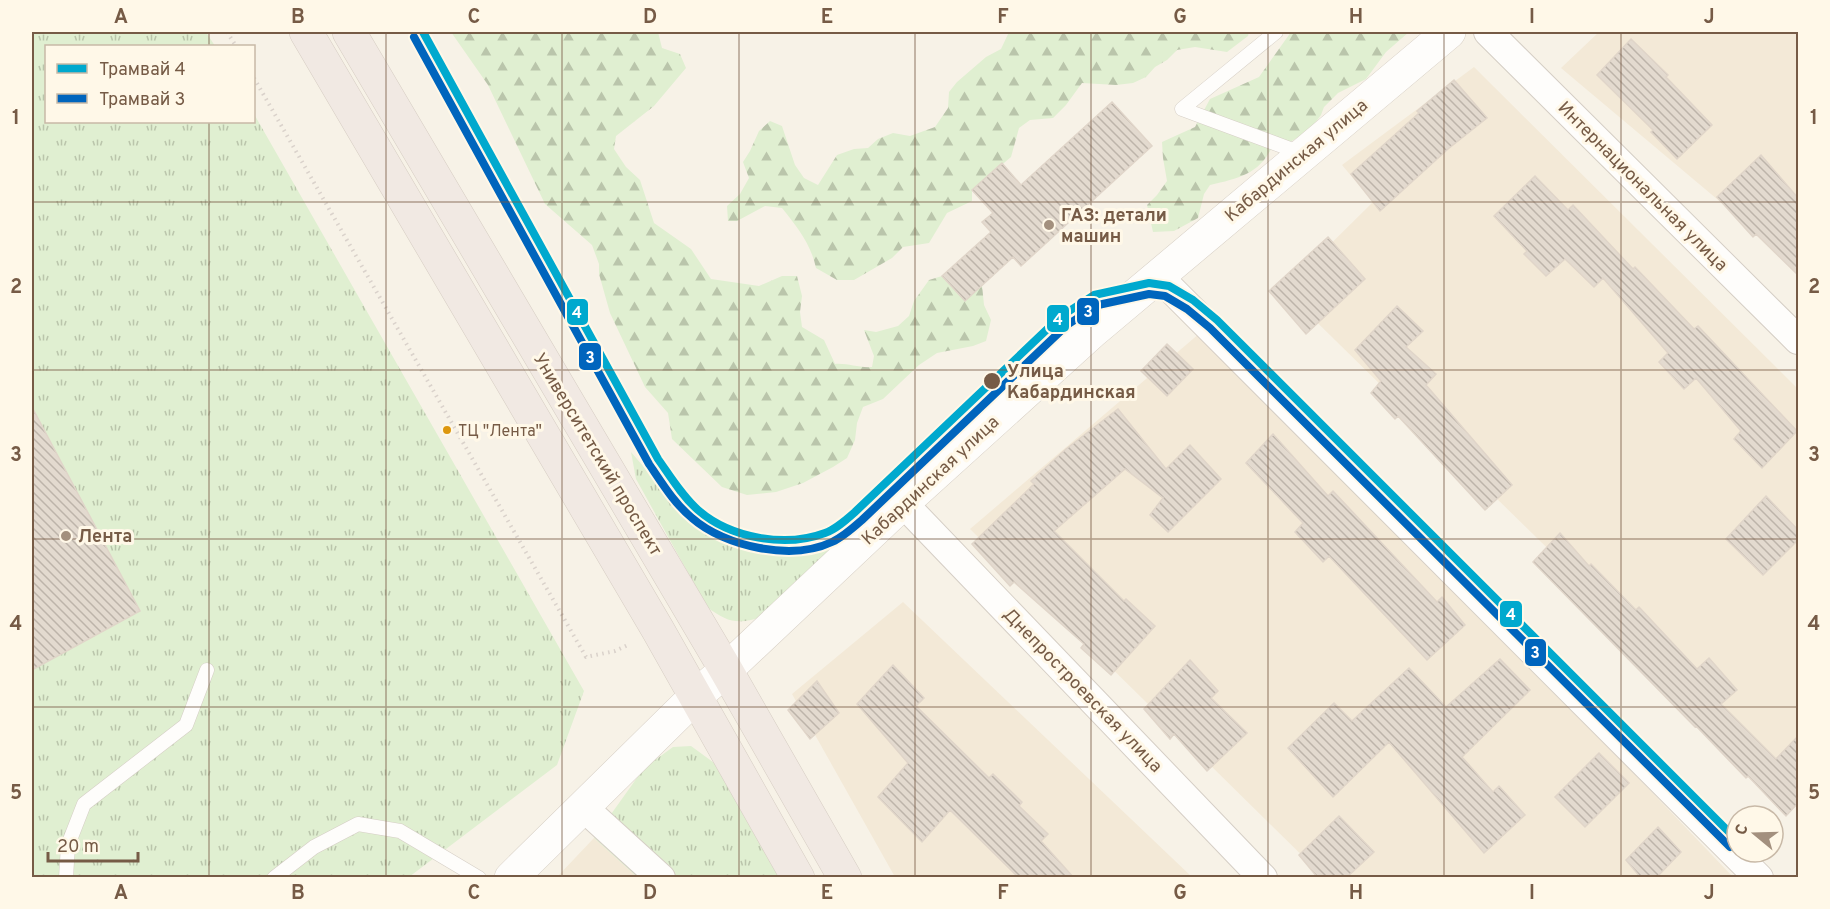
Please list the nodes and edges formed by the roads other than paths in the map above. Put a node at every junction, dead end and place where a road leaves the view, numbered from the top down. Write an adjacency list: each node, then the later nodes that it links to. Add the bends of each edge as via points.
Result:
1 (306, 32): 12 (highway, Университетский проспект)
2 (349, 32): 11 (highway, Университетский проспект)
3 (1276, 32): 6 (lane, via 1182,109)
4 (1449, 32): 6 (street, Кабардинская улица)
5 (1488, 32): 8 (street, Интернациональная улица)
6 (1303, 153): 7 (street, Кабардинская улица)
7 (1157, 275): 9 (street, Кабардинская улица); 22 (street)
8 (1798, 340)
9 (903, 502): 11 (street, Кабардинская улица); 21 (street, Днепростроевская улица)
10 (207, 670): 14 (lane, via 186,725 84,804 68,845)
11 (726, 670): 12 (street, Кабардинская улица); 20 (highway, Университетский проспект)
12 (696, 696): 13 (street, Кабардинская улица); 19 (highway, Университетский проспект)
13 (583, 807): 17 (street, Кабардинская улица); 18 (street)
14 (66, 878)
15 (274, 878): 16 (lane, via 314,847 358,824 400,831)
16 (479, 878)
17 (511, 878)
18 (661, 878)
19 (798, 878)
20 (845, 878)
21 (1263, 878)
22 (1759, 878)

